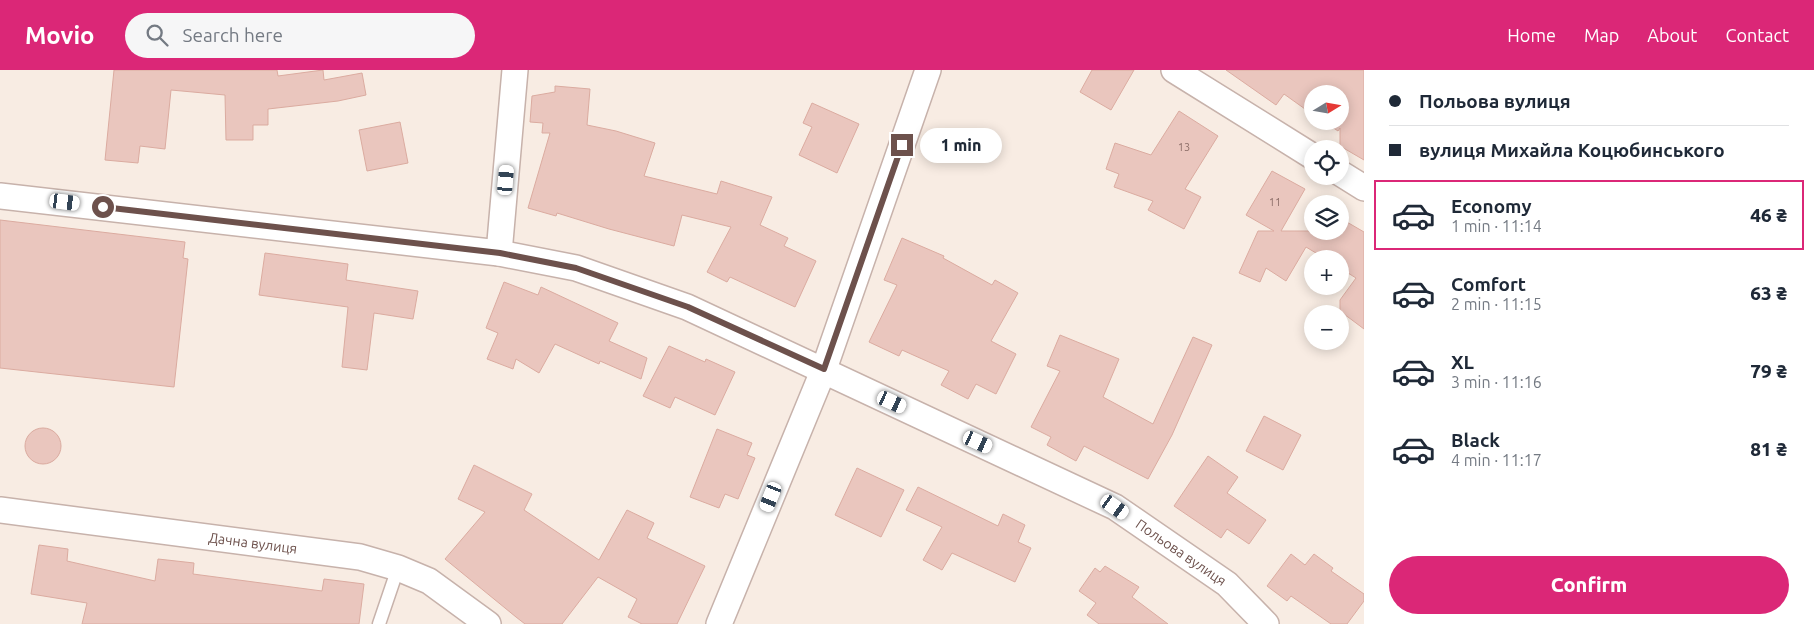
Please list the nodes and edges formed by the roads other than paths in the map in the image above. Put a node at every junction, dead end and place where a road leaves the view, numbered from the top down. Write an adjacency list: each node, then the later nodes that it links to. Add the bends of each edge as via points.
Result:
1 (515, 70): 8 (street)
2 (928, 70): 9 (street)
3 (1174, 70): 4 (street)
4 (1304, 151)
5 (1349, 179): 6 (street)
6 (1364, 188)
7 (0, 196): 8 (street, Польова вулиця)
8 (500, 253): 9 (street, Польова вулиця, via 576,268 688,307)
9 (824, 369): 14 (street); 15 (street, Польова вулиця, via 1115,507 1226,584)
10 (0, 510): 11 (street, Дачна вулиця, via 360,557)
11 (398, 568): 12 (lane); 13 (street, Дачна вулиця, via 429,580)
12 (379, 624)
13 (488, 624)
14 (718, 624)
15 (1266, 624)

